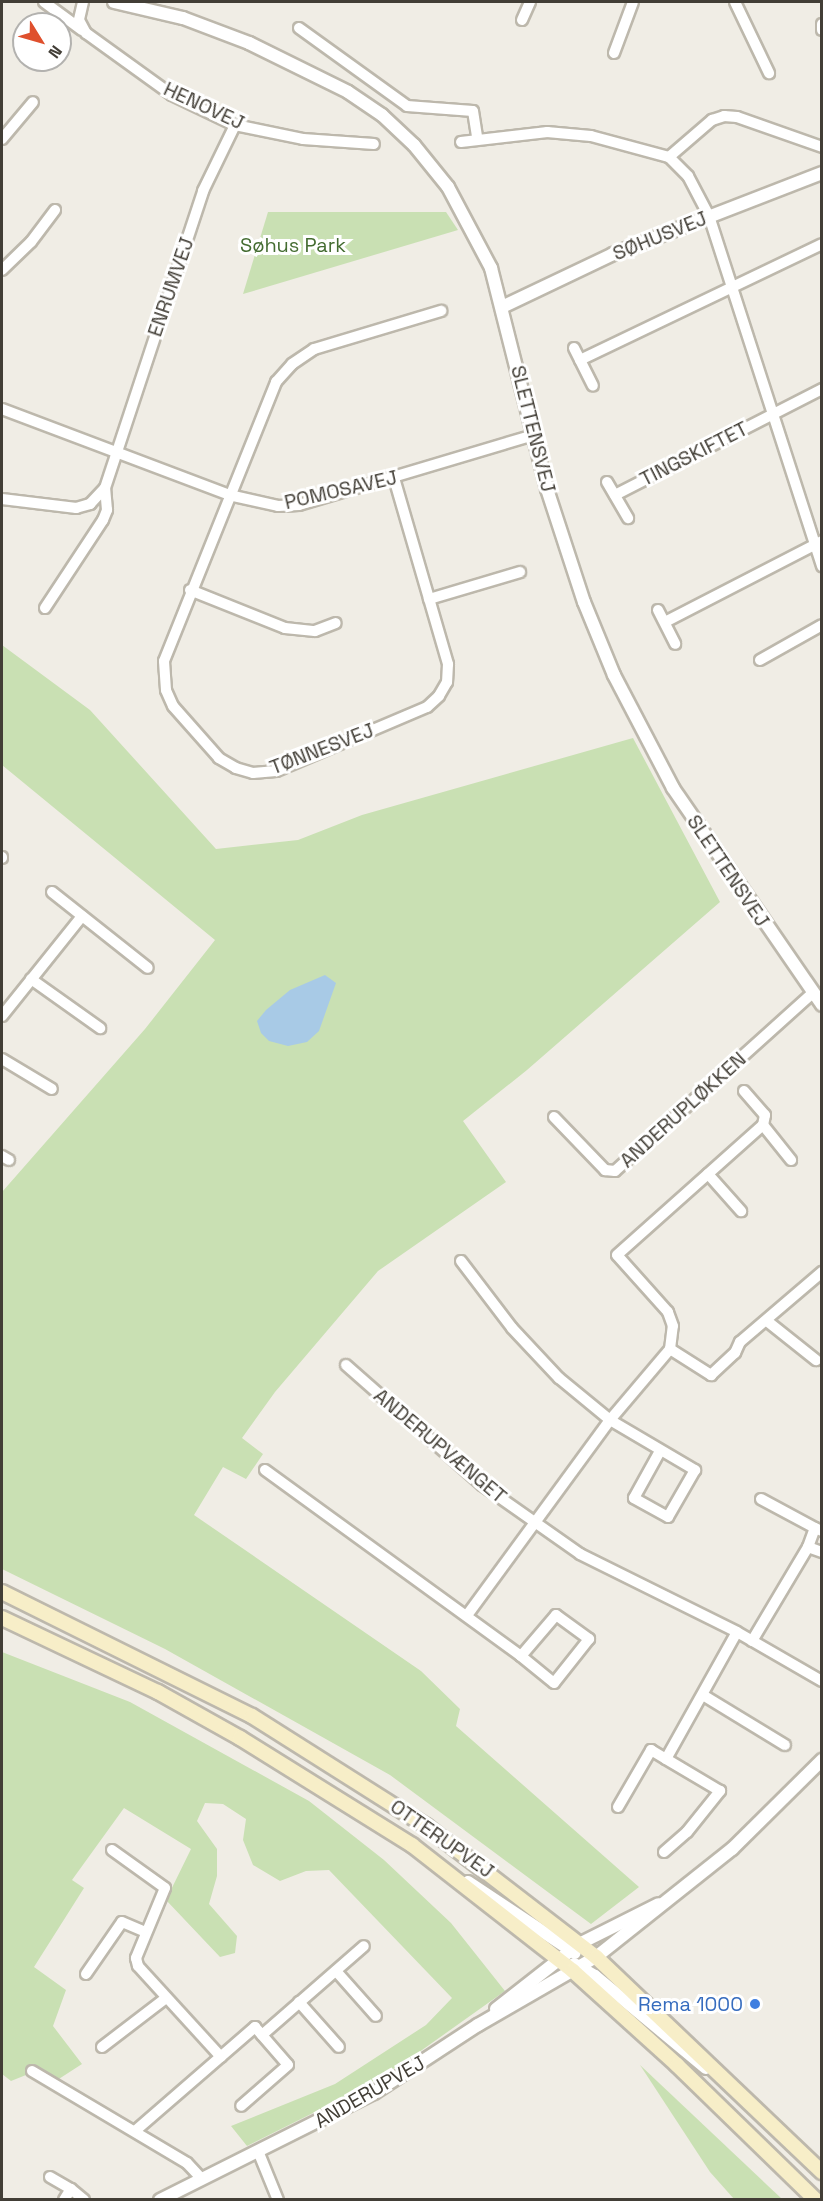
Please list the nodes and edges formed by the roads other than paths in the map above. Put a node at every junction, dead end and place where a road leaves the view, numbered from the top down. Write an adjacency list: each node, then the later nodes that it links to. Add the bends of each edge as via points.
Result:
1 (44, 2): 11 (street, HENOVEJ)
2 (83, 2): 11 (street, via 80,20)
3 (114, 2): 28 (street, SLETTENSVEJ, via 183,18 249,43 296,63 382,115 414,145 448,187 479,242)
4 (530, 2): 7 (street)
5 (633, 2): 12 (street)
6 (735, 2): 13 (street)
7 (522, 20)
8 (822, 24): 10 (street)
9 (299, 28): 16 (street, via 407,106 473,111)
10 (822, 30)
11 (86, 33): 15 (street, HENOVEJ, via 172,94)
12 (614, 53)
13 (769, 73)
14 (33, 102): 17 (street)
15 (235, 125): 19 (street, HENOVEJ, via 303,139); 37 (street, ENRUMVEJ, via 203,191)
16 (477, 137): 18 (street); 21 (street, via 547,132 591,136)
17 (2, 139)
18 (461, 142)
19 (374, 144)
20 (822, 147): 21 (street, via 724,116 712,120)
21 (669, 158): 24 (street, TINGSKIFTET, via 697,189)
22 (822, 172): 24 (street, SØHUSVEJ)
23 (55, 210): 26 (street, via 31,242)
24 (709, 216): 27 (street, TINGSKIFTET); 28 (street, SØHUSVEJ, via 613,254)
25 (822, 244): 27 (street)
26 (2, 270)
27 (731, 285): 31 (street); 35 (street, TINGSKIFTET)
28 (502, 307): 36 (street, SLETTENSVEJ)
29 (441, 311): 41 (street, TØNNESVEJ, via 314,349 292,364 276,382)
30 (574, 348): 31 (street)
31 (580, 360): 32 (street)
32 (593, 386)
33 (822, 389): 35 (street, TINGSKIFTET)
34 (2, 409): 37 (street, POMOSAVEJ)
35 (773, 413): 42 (street, TINGSKIFTET); 45 (street, TINGSKIFTET)
36 (534, 435): 38 (street, POMOSAVEJ); 61 (street, SLETTENSVEJ, via 547,489 584,602 614,675 673,788)
37 (116, 452): 40 (street); 41 (street, POMOSAVEJ)
38 (394, 478): 41 (street, POMOSAVEJ, via 299,505 258,503); 49 (street, TØNNESVEJ)
39 (607, 482): 42 (street)
40 (105, 488): 43 (street, via 90,504 76,508); 50 (street, via 107,510 103,520)
41 (229, 495): 48 (street, TØNNESVEJ)
42 (615, 495): 44 (street)
43 (2, 499)
44 (628, 519)
45 (818, 543): 46 (street, TINGSKIFTET); 52 (street)
46 (822, 566)
47 (520, 572): 49 (street)
48 (190, 590): 49 (street, TØNNESVEJ, via 164,661 166,690 173,706 219,758 253,773 276,771 428,706 439,696 447,681 448,664); 53 (street, via 285,628 315,631)
49 (429, 599)
50 (45, 608)
51 (658, 610): 52 (street)
52 (664, 622): 55 (street)
53 (336, 624)
54 (822, 625): 56 (street)
55 (675, 644)
56 (760, 660)
57 (52, 892): 58 (street)
58 (82, 916): 59 (street); 60 (street)
59 (148, 968)
60 (31, 980): 63 (street); 64 (street)
61 (813, 993): 62 (street, SLETTENSVEJ); 68 (street, ANDERUPLØKKEN, via 615,1171 605,1170)
62 (822, 1005)
63 (2, 1016)
64 (100, 1028)
65 (2, 1059): 66 (street)
66 (52, 1089)
67 (744, 1091): 69 (street, via 765,1115)
68 (554, 1117)
69 (763, 1125): 70 (street); 71 (street)
70 (791, 1161)
71 (708, 1174): 72 (street); 76 (street, via 617,1255 668,1312 673,1326)
72 (741, 1211)
73 (461, 1261): 79 (street, via 512,1328 558,1378)
74 (822, 1272): 75 (street)
75 (767, 1321): 76 (street, via 740,1342 735,1353 711,1376); 77 (street)
76 (670, 1349): 79 (street)
77 (816, 1360)
78 (346, 1365): 83 (street, ANDERUPVÆNGET, via 482,1485)
79 (610, 1420): 80 (street); 83 (street)
80 (660, 1451): 80 (street, via 695,1470 668,1517 634,1498)
81 (265, 1470): 88 (street)
82 (761, 1499): 84 (street)
83 (538, 1524): 88 (street); 90 (street, ANDERUPVÆNGET, via 626,1579)
84 (818, 1530): 85 (street)
85 (808, 1547): 86 (street); 91 (street)
86 (822, 1552)
87 (2, 1592): 104 (main road, OTTERUPVEJ, via 168,1671 340,1768 426,1826)
88 (468, 1614): 92 (street)
89 (2, 1618): 104 (main road, OTTERUPVEJ, via 158,1692 240,1737 326,1788)
90 (737, 1632): 91 (street, ANDERUPVÆNGET); 94 (street)
91 (752, 1641): 93 (street, ANDERUPVÆNGET)
92 (521, 1656): 92 (street, via 554,1683 590,1639 556,1615)
93 (822, 1681)
94 (703, 1695): 95 (street); 96 (street)
95 (785, 1745)
96 (666, 1759): 98 (street, via 651,1750); 100 (street, via 720,1791 687,1832)
97 (822, 1760): 101 (street, ANDERUPVEJ, via 732,1849)
98 (618, 1807)
99 (112, 1850): 102 (street, via 165,1888)
100 (664, 1852)
101 (663, 1903): 104 (street, ANDERUPVEJ, via 650,1905); 105 (street, ANDERUPVEJ)
102 (145, 1932): 108 (street, via 122,1922); 109 (street, via 136,1958 138,1966)
103 (364, 1946): 107 (street)
104 (569, 1952): 105 (main road, OTTERUPVEJ); 106 (main road, OTTERUPVEJ); 112 (street, ANDERUPVEJ)
105 (596, 1957): 106 (street, ANDERUPVEJ); 118 (main road, OTTERUPVEJ)
106 (577, 1969): 112 (street, ANDERUPVEJ); 118 (street); 130 (main road, OTTERUPVEJ)
107 (336, 1971): 110 (street); 111 (street)
108 (86, 1974)
109 (166, 1998): 114 (street); 116 (street)
110 (299, 2002): 113 (street); 115 (street)
111 (376, 2016)
112 (478, 2025): 121 (street, ANDERUPVEJ, via 374,2093)
113 (262, 2035): 116 (street, via 255,2027); 119 (street, via 288,2065)
114 (102, 2047)
115 (339, 2047)
116 (221, 2057): 120 (street)
117 (32, 2071): 120 (street)
118 (734, 2088): 122 (main road, OTTERUPVEJ)
119 (241, 2106)
120 (135, 2131): 124 (street, via 187,2163)
121 (258, 2151): 124 (street, ANDERUPVEJ); 129 (street)
122 (822, 2172)
123 (50, 2177): 125 (street)
124 (201, 2178): 128 (street, ANDERUPVEJ)
125 (71, 2189): 126 (street); 127 (street)
126 (64, 2199)
127 (84, 2199)
128 (160, 2199)
129 (278, 2199)
130 (816, 2199)

